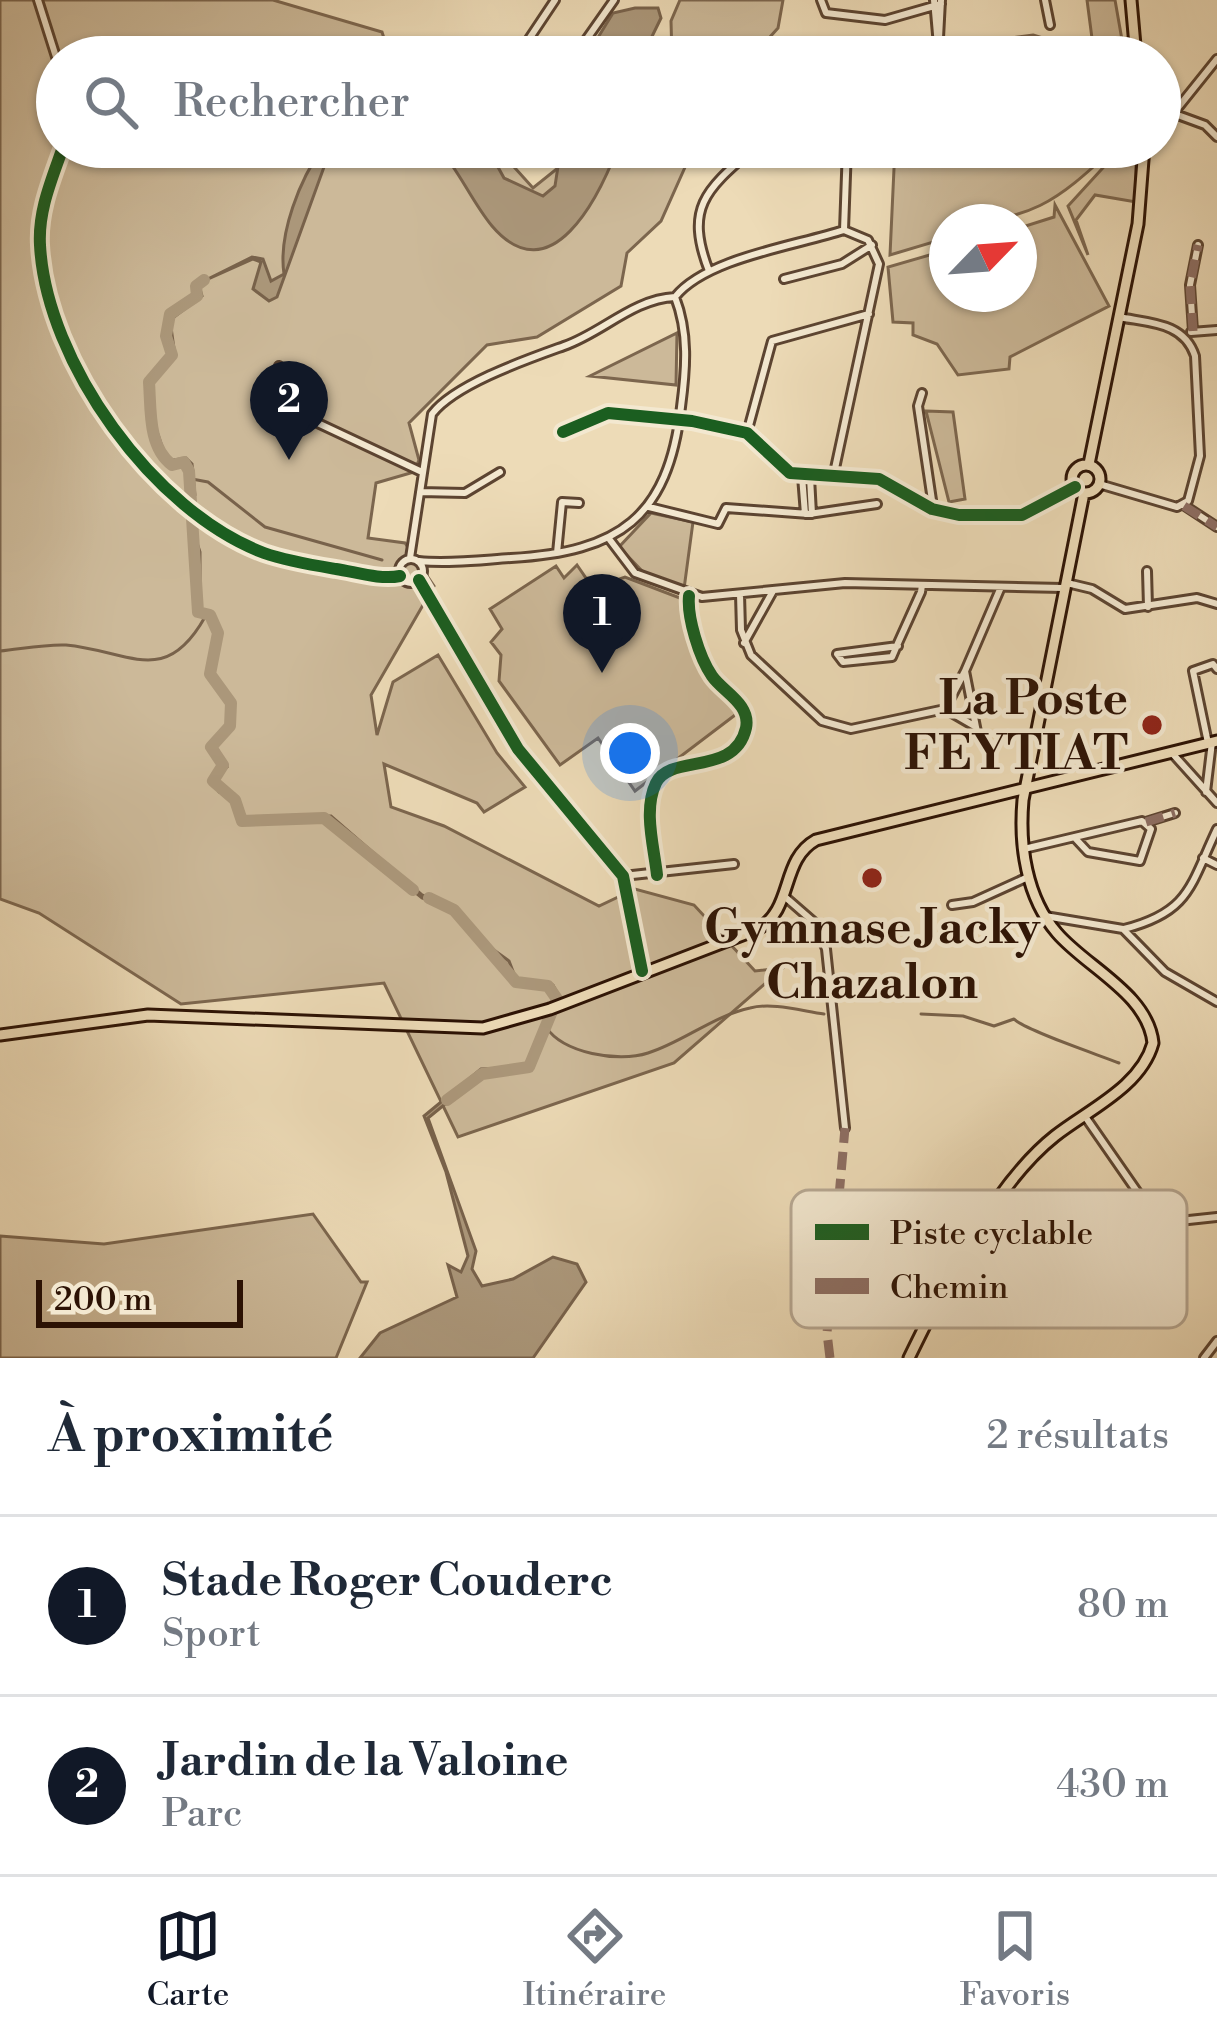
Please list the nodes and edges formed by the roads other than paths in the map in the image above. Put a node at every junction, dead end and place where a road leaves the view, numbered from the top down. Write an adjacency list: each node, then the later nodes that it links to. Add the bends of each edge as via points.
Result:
1 (38, 0): 9 (street)
2 (555, 0): 10 (street)
3 (614, 0): 11 (street)
4 (821, 0): 7 (street, via 826,14 885,20)
5 (1045, 0): 8 (street)
6 (1131, 0): 13 (main road)
7 (938, 2): 12 (street)
8 (1049, 25)
9 (49, 36)
10 (531, 36)
11 (589, 36)
12 (938, 36)
13 (1134, 36)
14 (1217, 59): 15 (street)
15 (1181, 106)
16 (1181, 116): 17 (street)
17 (1217, 137)
18 (56, 168): 56 (street, via 40,247 68,351 136,460 194,511 261,552 379,576)
19 (733, 168): 25 (street, via 709,190 696,218)
20 (846, 168): 22 (street)
21 (1143, 168): 29 (main road)
22 (844, 230): 23 (street); 25 (street)
23 (872, 245): 26 (street, via 842,264); 28 (street, via 879,264)
24 (1198, 245): 31 (street)
25 (709, 271): 27 (street)
26 (784, 279)
27 (675, 297): 34 (street, via 685,332); 38 (street, via 656,298 447,399 432,414)
28 (869, 314): 36 (street, via 772,341); 40 (street)
29 (1119, 317): 31 (street); 37 (main road)
30 (1217, 329): 31 (street)
31 (1189, 334): 47 (street, via 1200,456)
32 (279, 366): 38 (street, via 275,403)
33 (922, 393): 49 (street)
34 (680, 419): 35 (street, via 608,413); 36 (street); 48 (street)
35 (563, 432)
36 (747, 433): 41 (street, via 774,462)
37 (1089, 464): 42 (main road); 43 (main road, via 1074,471)
38 (422, 472): 44 (street)
39 (500, 472): 44 (street, via 465,493)
40 (834, 473): 41 (street); 49 (street, via 879,479)
41 (806, 476): 50 (street)
42 (1099, 484): 43 (main road); 47 (street)
43 (1080, 490): 49 (street, via 1022,515); 60 (main road)
44 (419, 492): 54 (street)
45 (579, 502): 53 (street, via 562,502)
46 (877, 504): 50 (street)
47 (1184, 506): 51 (street)
48 (649, 507): 50 (street, via 718,524 726,508); 52 (street)
49 (932, 509)
50 (808, 514)
51 (1217, 527)
52 (610, 540): 53 (street); 64 (street, via 628,569)
53 (557, 553): 54 (street)
54 (417, 563): 56 (street); 57 (street)
55 (1147, 571): 67 (street)
56 (400, 572): 58 (street)
57 (419, 580): 58 (street); 65 (street)
58 (408, 583): 65 (street)
59 (922, 585): 61 (street); 62 (street); 69 (street)
60 (1066, 586): 61 (street); 67 (street, via 1092,589 1125,609); 75 (main road)
61 (1000, 587): 71 (street)
62 (772, 591): 63 (street); 68 (street)
63 (740, 594): 64 (street); 68 (street)
64 (689, 596): 86 (street, via 707,669 747,722 722,758 672,769 656,783 650,821)
65 (429, 603): 87 (street, via 518,749)
66 (1217, 604): 67 (street, via 1197,598)
67 (1148, 607)
68 (744, 643): 72 (street, via 830,725 851,730)
69 (898, 646): 69 (street, via 892,657 843,662 837,654)
70 (1217, 670): 73 (street, via 1214,664 1193,671)
71 (965, 671): 72 (street); 72 (street, via 977,732)
72 (945, 709)
73 (1212, 742): 74 (main road); 76 (street)
74 (1172, 752): 75 (main road); 76 (street)
75 (1029, 785): 82 (main road); 89 (main road, via 816,841 798,853)
76 (1205, 792): 77 (street)
77 (1217, 803)
78 (1175, 813): 79 (street)
79 (1146, 822): 81 (street); 81 (street, via 1140,861 1088,852)
80 (1217, 829): 83 (street)
81 (1075, 838): 82 (street)
82 (1024, 849): 88 (main road)
83 (1203, 858): 85 (street); 92 (street, via 1169,915)
84 (734, 864): 86 (street)
85 (1217, 865)
86 (657, 875): 87 (street)
87 (623, 876): 93 (street)
88 (1028, 877): 90 (street); 91 (main road)
89 (784, 896): 93 (main road, via 758,929); 97 (street, via 815,923 826,949)
90 (952, 905)
91 (1045, 916): 92 (street); 96 (main road, via 1139,1009 1153,1043 1138,1072)
92 (1123, 929): 94 (street, via 1166,972)
93 (642, 971): 95 (main road, via 483,1028 148,1015)
94 (1217, 1002)
95 (0, 1035)
96 (1084, 1114): 98 (main road); 99 (street)
97 (845, 1127)
98 (1006, 1190)
99 (1136, 1190)
100 (1217, 1217): 101 (street)
101 (1187, 1220)
102 (926, 1328): 104 (main road)
103 (1217, 1341): 105 (street)
104 (909, 1358)
105 (1204, 1358)

